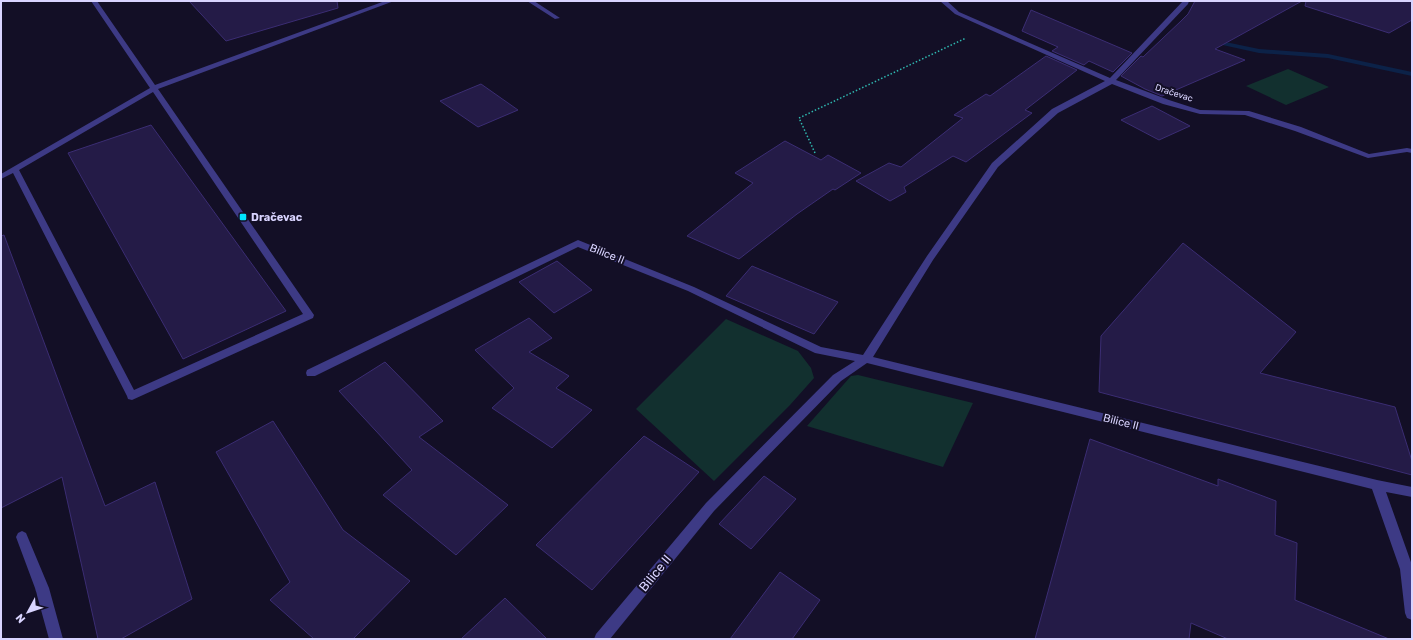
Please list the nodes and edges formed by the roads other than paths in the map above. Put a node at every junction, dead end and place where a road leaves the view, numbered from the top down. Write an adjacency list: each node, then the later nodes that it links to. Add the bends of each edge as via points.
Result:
1 (94, 1): 8 (street)
2 (391, 1): 8 (street)
3 (530, 1): 6 (street)
4 (944, 1): 7 (street, Dračevac, via 957,13)
5 (1186, 1): 7 (street, Bilice II, via 1186,4)
6 (557, 18)
7 (1111, 81): 9 (street, Dračevac, via 1200,112 1246,113 1298,129 1368,156); 12 (street, Bilice II, via 1055,111 995,165 930,258)
8 (155, 88): 10 (street); 10 (street, via 309,315 132,396)
9 (1412, 151)
10 (14, 169): 11 (street)
11 (1, 177)
12 (866, 359): 13 (street, Bilice II, via 818,350 692,290 578,242); 14 (street, Bilice II); 19 (street, Bilice II, via 837,378 710,507)
13 (311, 373)
14 (1377, 485): 15 (street, Bilice II); 17 (street, via 1407,569)
15 (1412, 492)
16 (22, 537): 18 (street, via 42,588)
17 (1412, 613)
18 (56, 639)
19 (601, 639)

